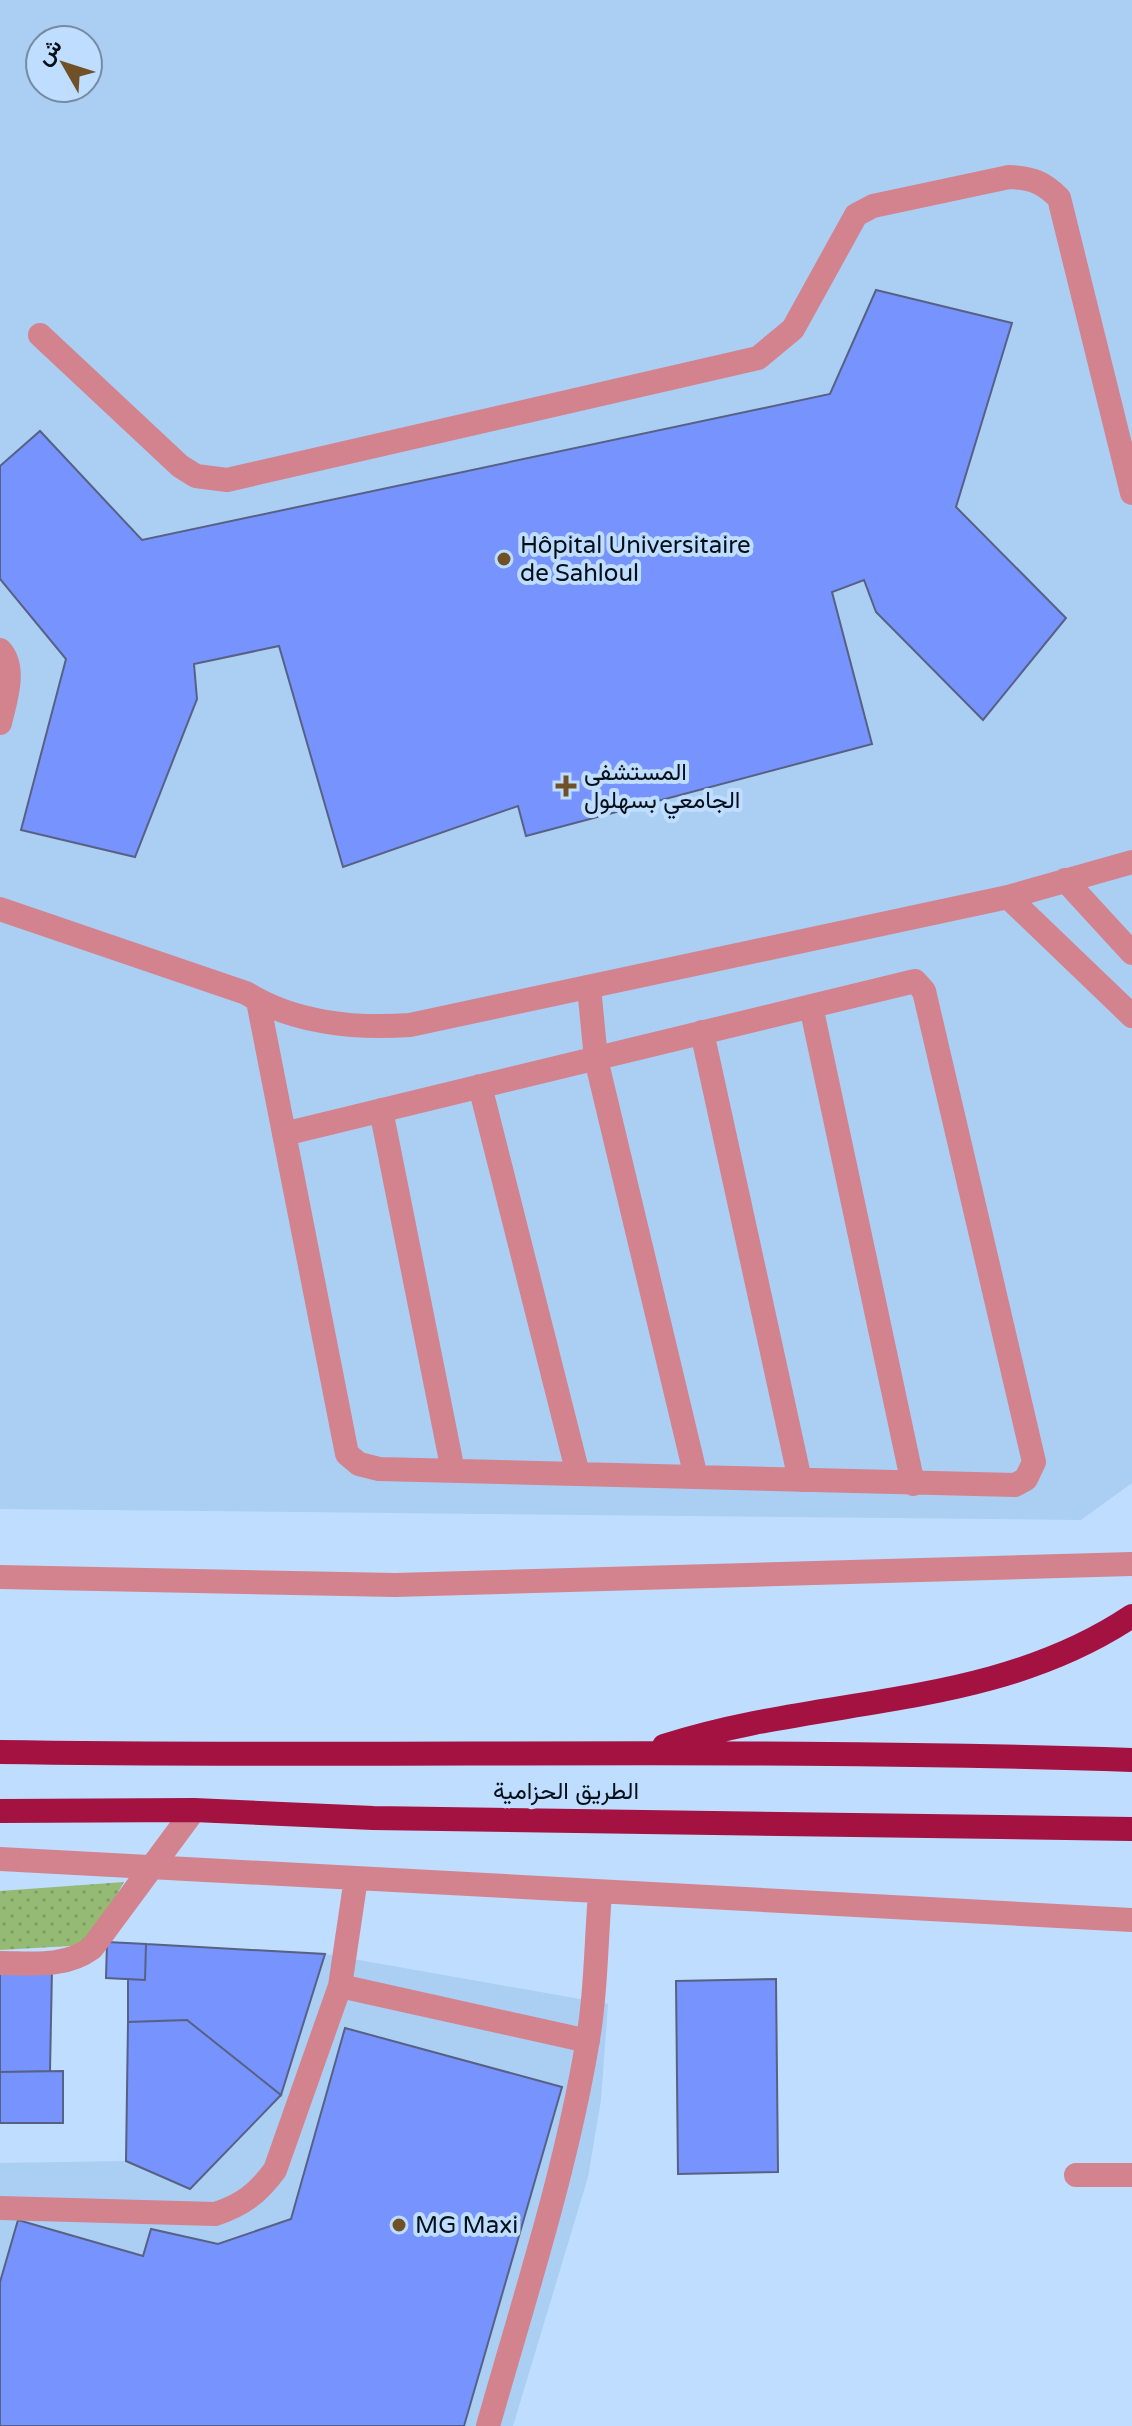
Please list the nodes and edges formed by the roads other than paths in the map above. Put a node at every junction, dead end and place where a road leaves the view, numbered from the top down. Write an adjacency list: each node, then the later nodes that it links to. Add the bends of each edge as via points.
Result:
1 (40, 335): 2 (street, via 180,466 211,480 227,480 758,358 793,329 856,215 873,206 1009,177 1031,178 1059,198)
2 (1132, 493)
3 (0, 650): 4 (street, via 9,682)
4 (0, 723)
5 (1132, 862): 6 (street)
6 (1065, 880): 7 (street); 9 (street)
7 (1008, 897): 10 (street); 13 (street)
8 (0, 909): 11 (street)
9 (1132, 953)
10 (589, 987): 11 (street, via 410,1025 371,1028 333,1024); 15 (street)
11 (258, 1001): 18 (street)
12 (811, 1006): 14 (street); 23 (street); 23 (street, via 915,981 922,985 1034,1462 1026,1479 1015,1485)
13 (1132, 1016)
14 (702, 1032): 15 (street); 22 (street)
15 (596, 1059): 16 (street); 21 (street)
16 (480, 1086): 17 (street); 20 (street)
17 (381, 1110): 18 (street); 19 (street)
18 (284, 1134): 19 (street, via 347,1454 379,1469)
19 (453, 1471): 20 (street)
20 (578, 1474): 21 (street)
21 (696, 1477): 22 (street)
22 (800, 1480): 23 (street)
23 (913, 1484)
24 (1132, 1564): 25 (street, via 395,1585)
25 (0, 1577)
26 (1132, 1616): 28 (highway, via 1038,1667 890,1702 712,1731)
27 (0, 1752): 28 (highway, الطريق الحزامية)
28 (640, 1754): 29 (highway, الطريق الحزامية, via 807,1752)
29 (1132, 1760)
30 (194, 1810): 31 (highway, الطريق الحزامية); 32 (highway, الطريق الحزامية, via 373,1818); 34 (street)
31 (0, 1811)
32 (1132, 1829)
33 (0, 1859): 34 (street)
34 (152, 1865): 35 (street); 38 (street, via 92,1948 77,1959)
35 (356, 1878): 36 (street); 39 (street)
36 (600, 1893): 37 (street); 40 (street)
37 (1132, 1920)
38 (0, 1963)
39 (340, 1986): 40 (street); 43 (street, via 275,2170 257,2194 215,2214)
40 (588, 2041): 44 (street, via 554,2202)
41 (1076, 2175): 42 (street)
42 (1132, 2175)
43 (0, 2208)
44 (488, 2426)

